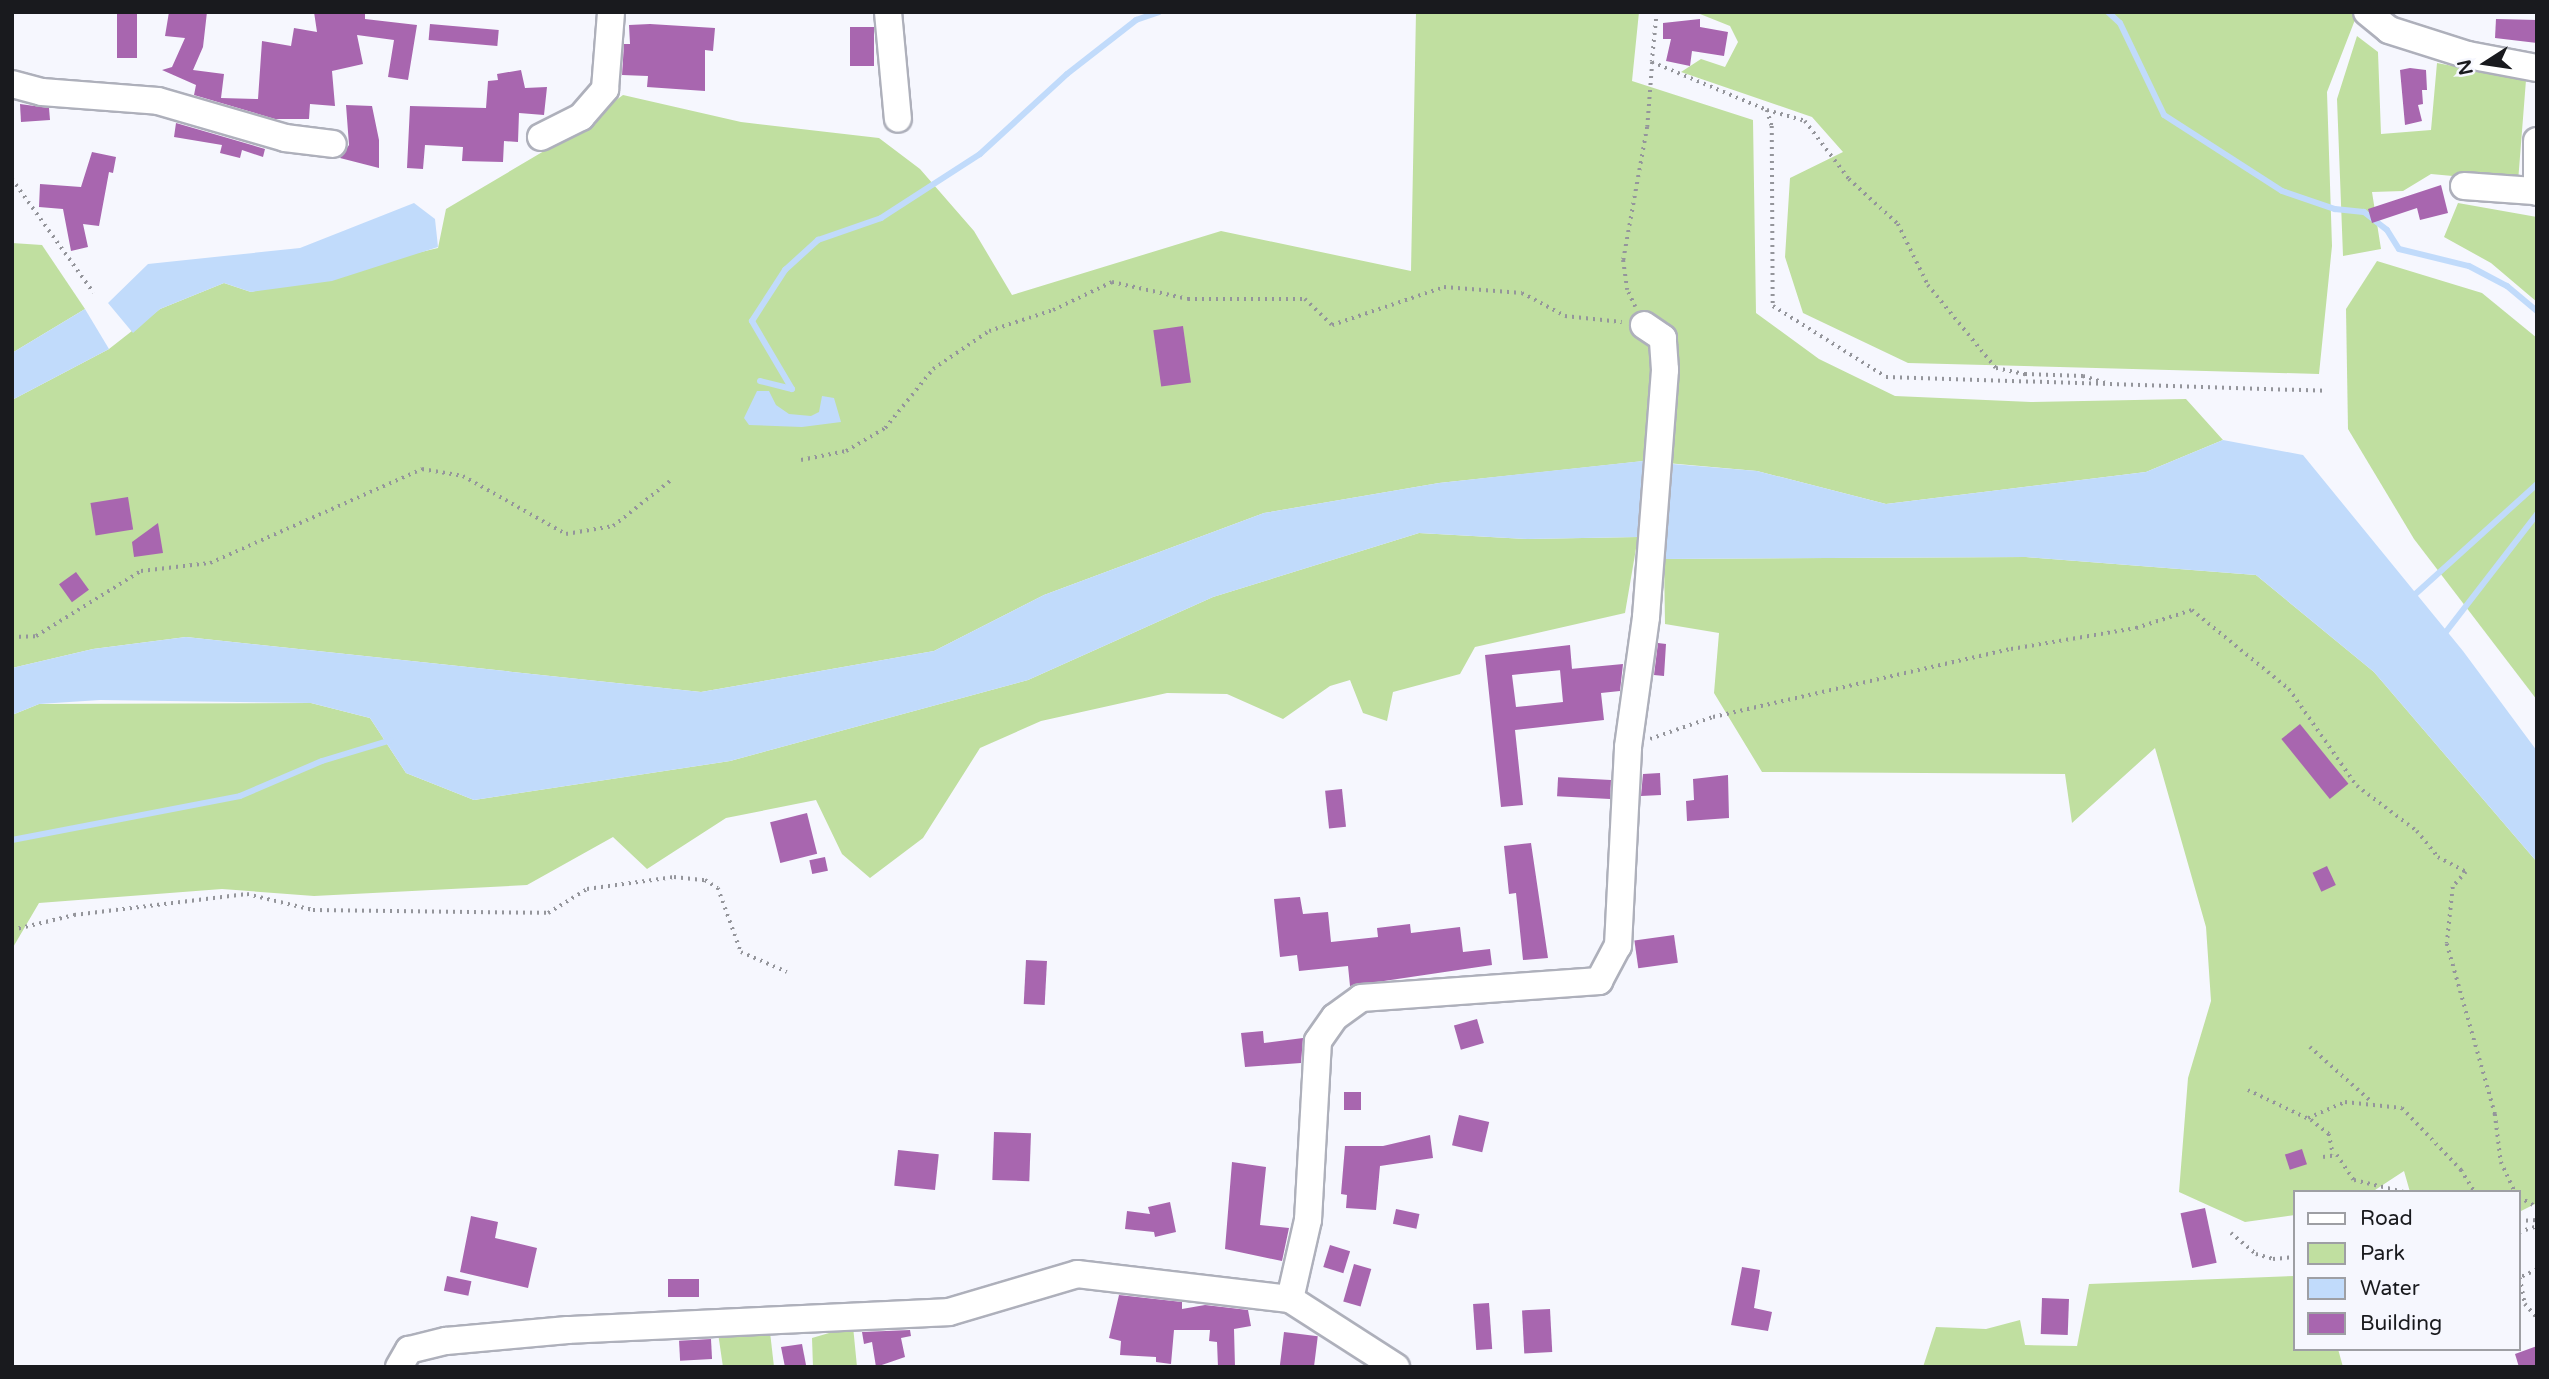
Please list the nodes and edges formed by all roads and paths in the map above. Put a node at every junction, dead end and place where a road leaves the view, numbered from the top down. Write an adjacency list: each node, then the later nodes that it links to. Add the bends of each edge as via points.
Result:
1 (611, 12): 10 (street, via 606,89 581,117)
2 (888, 12): 9 (street)
3 (1657, 12): 5 (path)
4 (2367, 12): 6 (street, via 2389,30 2468,55)
5 (1652, 62): 8 (path); 17 (path, via 1647,127 1623,260 1627,290)
6 (2537, 68)
7 (12, 83): 12 (street, via 42,92 158,102 285,138)
8 (1767, 110): 18 (path, via 1805,121 1849,179 1898,224 1928,285 1996,368 2083,376); 18 (path, via 1772,126 1773,306 1886,377)
9 (898, 119)
10 (541, 137)
11 (2537, 141): 15 (street)
12 (333, 144)
13 (12, 179): 16 (path)
14 (2464, 186): 15 (street)
15 (2535, 191)
16 (94, 293)
17 (1644, 325): 20 (path, via 1565,316 1521,293 1444,287 1332,325 1305,299 1188,299 1112,282 1053,310 989,331 933,369 885,428 846,451); 23 (street, via 1663,338 1665,370 1646,617)
18 (2113, 386): 19 (path)
19 (2328, 391)
20 (801, 460)
21 (671, 480): 22 (path, via 612,526 566,534 463,476 422,469 209,563 141,571 36,636)
22 (12, 637)
23 (1628, 747): 34 (path, via 1713,717 2011,649 2136,628 2192,610 2289,690 2357,786 2417,831 2438,857 2466,873 2453,887 2447,944 2495,1114 2501,1162); 42 (street, via 1618,946 1599,981 1361,998 1335,1017 1318,1041 1308,1220)
24 (12, 930): 25 (path, via 74,915 247,894 313,910 548,914 587,889 674,877 705,880 718,888 741,952)
25 (787, 972)
26 (2310, 1047): 28 (path)
27 (2248, 1090): 29 (path)
28 (2374, 1105): 29 (path, via 2346,1102); 33 (path, via 2402,1108 2461,1170)
29 (2308, 1118): 30 (path, via 2329,1135)
30 (2333, 1155): 31 (path); 32 (path, via 2354,1180)
31 (2323, 1157)
32 (2396, 1190)
33 (2474, 1190)
34 (2514, 1190)
35 (2521, 1198): 36 (path)
36 (2537, 1207)
37 (2231, 1233): 38 (path, via 2256,1254 2273,1259)
38 (2294, 1256)
39 (2537, 1270): 40 (path)
40 (2521, 1278)
41 (2521, 1283): 43 (path, via 2525,1304)
42 (1290, 1299): 44 (street, via 1077,1274 949,1312 446,1341 409,1350); 45 (street)
43 (2537, 1318)
44 (399, 1367)
45 (1396, 1367)

